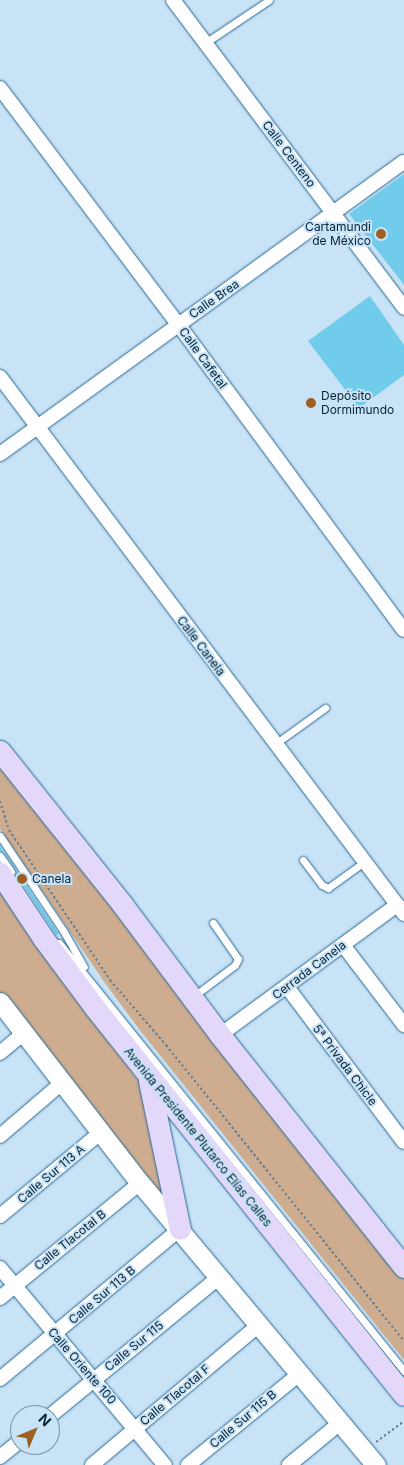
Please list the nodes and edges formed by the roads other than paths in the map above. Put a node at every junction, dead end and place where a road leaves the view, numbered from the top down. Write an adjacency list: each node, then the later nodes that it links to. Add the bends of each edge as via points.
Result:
1 (173, 0): 3 (street, Calle Centeno)
2 (269, 0): 3 (lane)
3 (205, 43): 6 (street, Calle Centeno)
4 (0, 88): 8 (street, Calle Cafetal)
5 (404, 162): 6 (street, Calle Brea)
6 (334, 214): 7 (street, Calle Centeno); 8 (street, Calle Brea)
7 (404, 308)
8 (178, 324): 10 (street, Calle Brea); 12 (street, Calle Cafetal)
9 (0, 377): 10 (street, Calle Canela)
10 (37, 427): 11 (street, Calle Brea); 14 (street, Calle Canela)
11 (0, 454)
12 (403, 627)
13 (325, 708): 14 (lane)
14 (275, 744): 19 (street, Calle Canela)
15 (0, 751): 27 (main road)
16 (0, 836): 25 (lane, via 64,932)
17 (0, 856): 20 (lane)
18 (303, 860): 19 (lane, via 328,888)
19 (364, 862): 21 (street, Calle Canela)
20 (8, 877): 33 (main road, Avenida Presidente Plutarco Elías Calles, via 49,946)
21 (400, 909): 24 (street, Cerrada Canela)
22 (213, 923): 27 (lane, via 238,959 235,965)
23 (55, 938): 25 (lane)
24 (343, 945): 26 (street, Cerrada Canela); 29 (street)
25 (93, 983): 48 (lane)
26 (287, 987): 31 (street, Cerrada Canela); 37 (street, 5ª Privada Chicle)
27 (192, 998): 31 (main road)
28 (1, 1004): 30 (street)
29 (404, 1025)
30 (23, 1034): 32 (street); 34 (street)
31 (220, 1035): 41 (main road)
32 (0, 1053)
33 (148, 1076): 40 (main road); 52 (main road, Avenida Presidente Plutarco Elías Calles)
34 (63, 1082): 35 (street); 36 (street)
35 (101, 1132): 38 (street); 39 (street, Calle Sur 113 A)
36 (0, 1136)
37 (404, 1142)
38 (140, 1183): 40 (street); 44 (street, Calle Tlacotal B)
39 (0, 1216)
40 (180, 1230): 43 (street); 47 (street, Calle Sur 113 B)
41 (404, 1266)
42 (0, 1268): 44 (street, Calle Oriente 100)
43 (219, 1277): 46 (street); 51 (street, Calle Sur 115)
44 (14, 1286): 45 (street, Calle Tlacotal B); 47 (street, Calle Oriente 100)
45 (0, 1298)
46 (259, 1325): 49 (street); 55 (street, Calle Tlacotal F)
47 (55, 1335): 50 (street, Calle Sur 113 B); 51 (street, Calle Oriente 100)
48 (404, 1370)
49 (299, 1374): 54 (street); 60 (street, Calle Sur 115 B)
50 (0, 1379)
51 (94, 1379): 53 (street, Calle Sur 115); 55 (street, Calle Oriente 100)
52 (404, 1395)
53 (60, 1408)
54 (340, 1423): 61 (street); 62 (street)
55 (136, 1428): 58 (street, Calle Tlacotal F); 59 (street, Calle Oriente 100)
56 (10, 1449): 57 (street)
57 (0, 1457)
58 (92, 1465)
59 (165, 1465)
60 (188, 1465)
61 (289, 1465)
62 (376, 1465)

